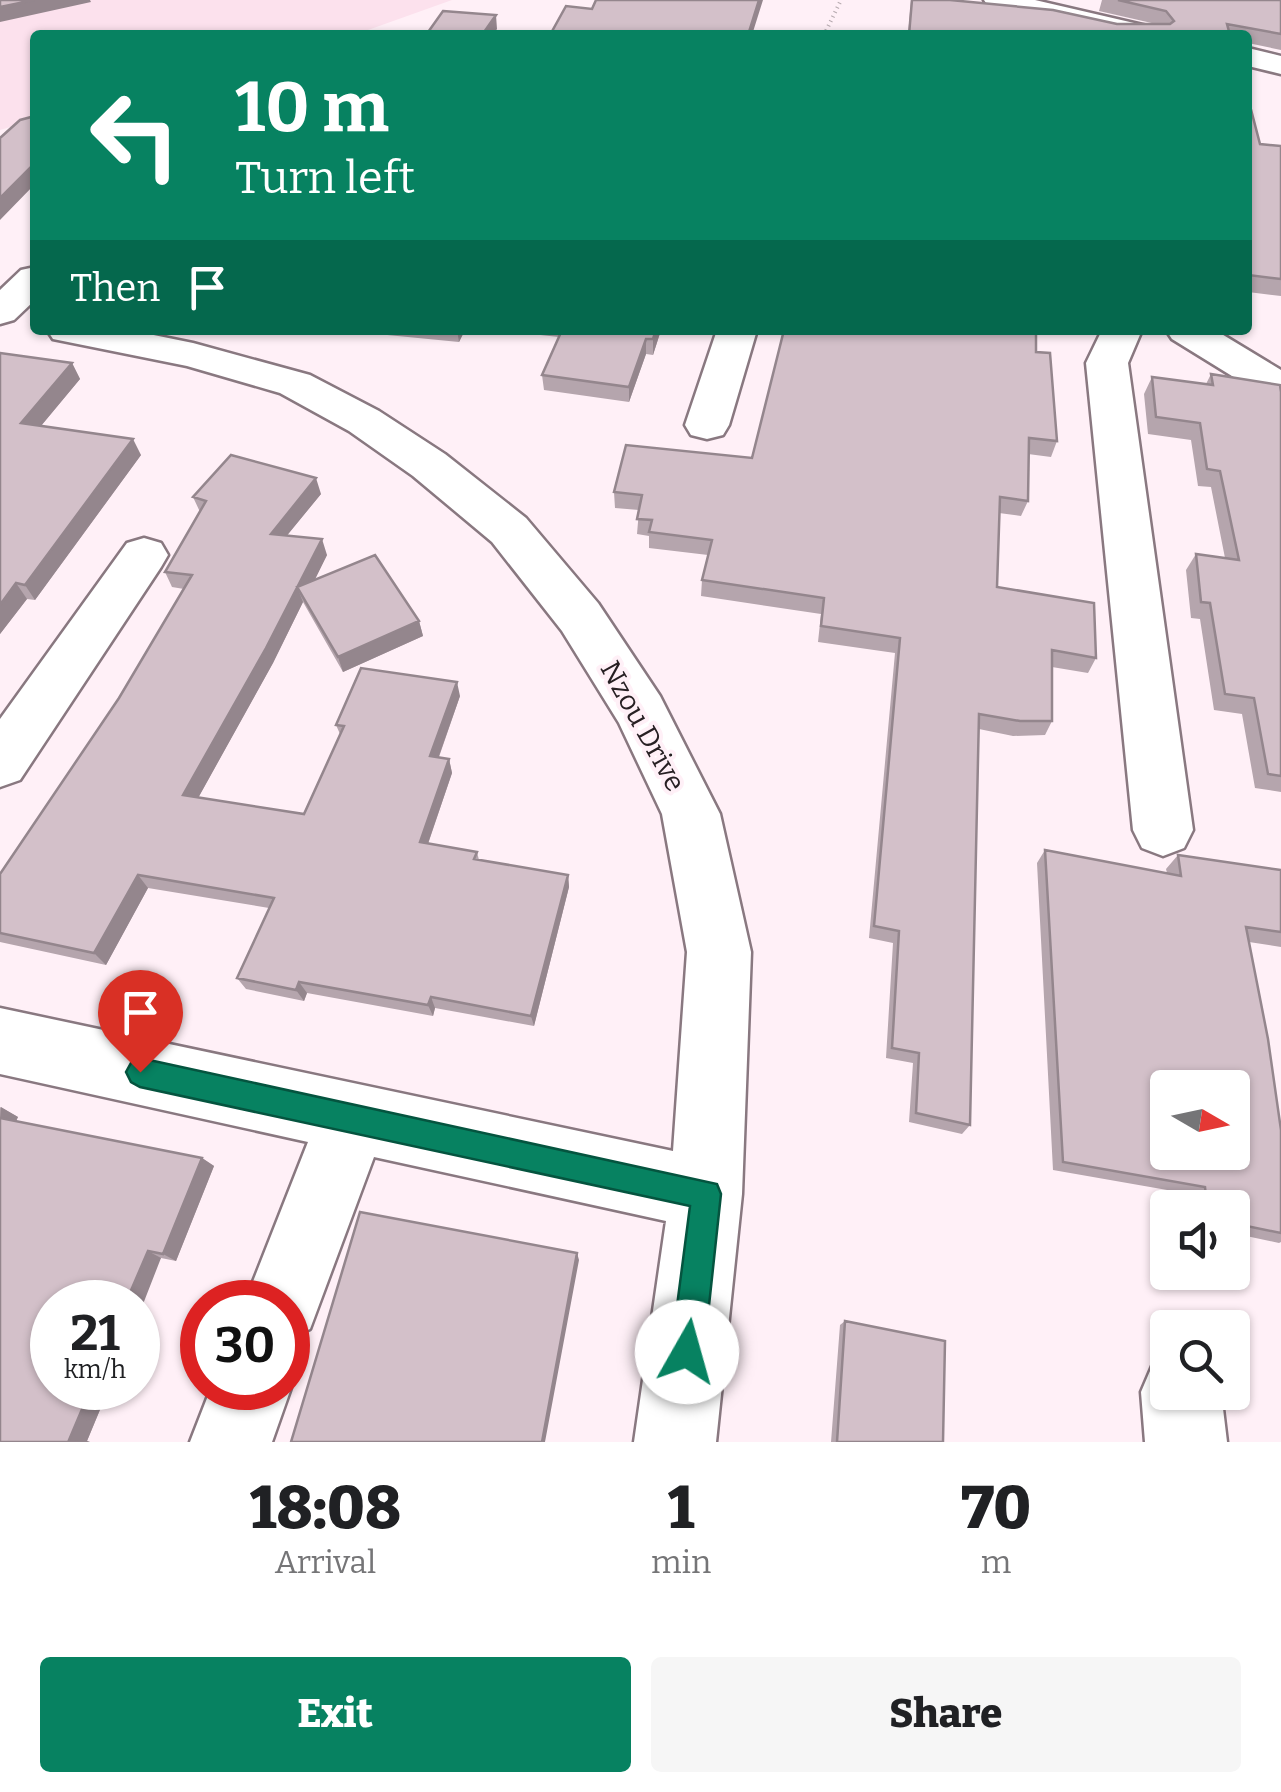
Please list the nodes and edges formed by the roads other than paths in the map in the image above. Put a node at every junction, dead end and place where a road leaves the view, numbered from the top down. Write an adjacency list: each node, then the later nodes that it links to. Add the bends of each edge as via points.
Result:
1 (998, 0): 2 (street)
2 (1128, 30)
3 (1252, 58): 4 (street)
4 (1281, 65)
5 (30, 283): 6 (street)
6 (0, 315): 7 (street)
7 (30, 323)
8 (93, 335): 19 (street, Nzou Drive, via 296,384 364,421 509,530 580,617 641,712 690,814 719,952)
9 (735, 335): 13 (street)
10 (1120, 335): 16 (street, via 1107,363)
11 (1194, 335): 12 (street)
12 (1281, 388)
13 (707, 425)
14 (144, 555): 15 (street)
15 (0, 762)
16 (1162, 830)
17 (0, 1041): 18 (street)
18 (352, 1120): 19 (street); 20 (street)
19 (706, 1194): 24 (street, Nzou Drive)
20 (291, 1280)
21 (243, 1410): 23 (street)
22 (1183, 1410): 25 (street)
23 (231, 1442)
24 (675, 1442)
25 (1186, 1442)

